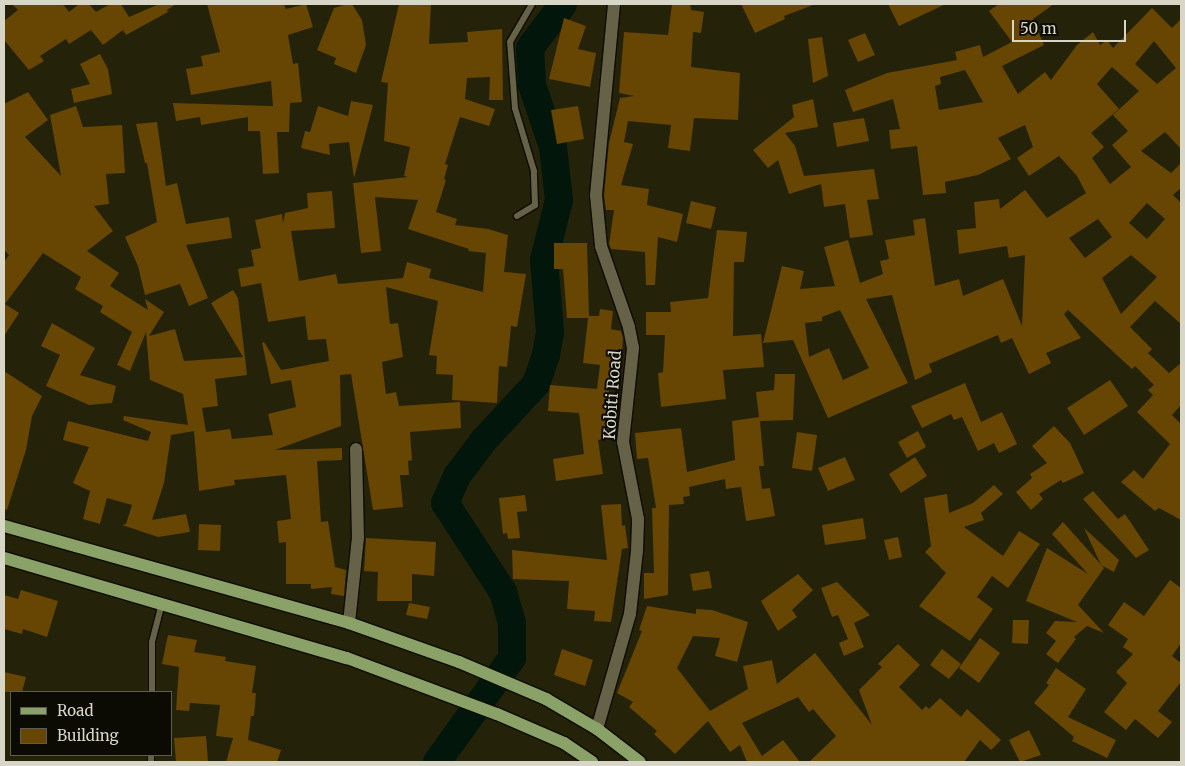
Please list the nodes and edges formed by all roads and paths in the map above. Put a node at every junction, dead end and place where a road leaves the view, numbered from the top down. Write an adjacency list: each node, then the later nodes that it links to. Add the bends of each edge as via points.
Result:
1 (532, 4): 3 (lane, via 510,42 515,108 534,172 535,196 535,205)
2 (614, 4): 10 (street, Kobiti Road, via 596,196 601,246 633,348 624,442 638,519 630,614)
3 (517, 216)
4 (356, 449): 8 (street, via 358,538)
5 (4, 526): 8 (main road)
6 (4, 558): 7 (main road)
7 (162, 602): 9 (lane, via 152,642); 11 (main road, via 347,658 497,714 564,743)
8 (349, 623): 10 (main road, via 513,683)
9 (152, 691)
10 (597, 729): 12 (main road)
11 (592, 762)
12 (640, 762)

